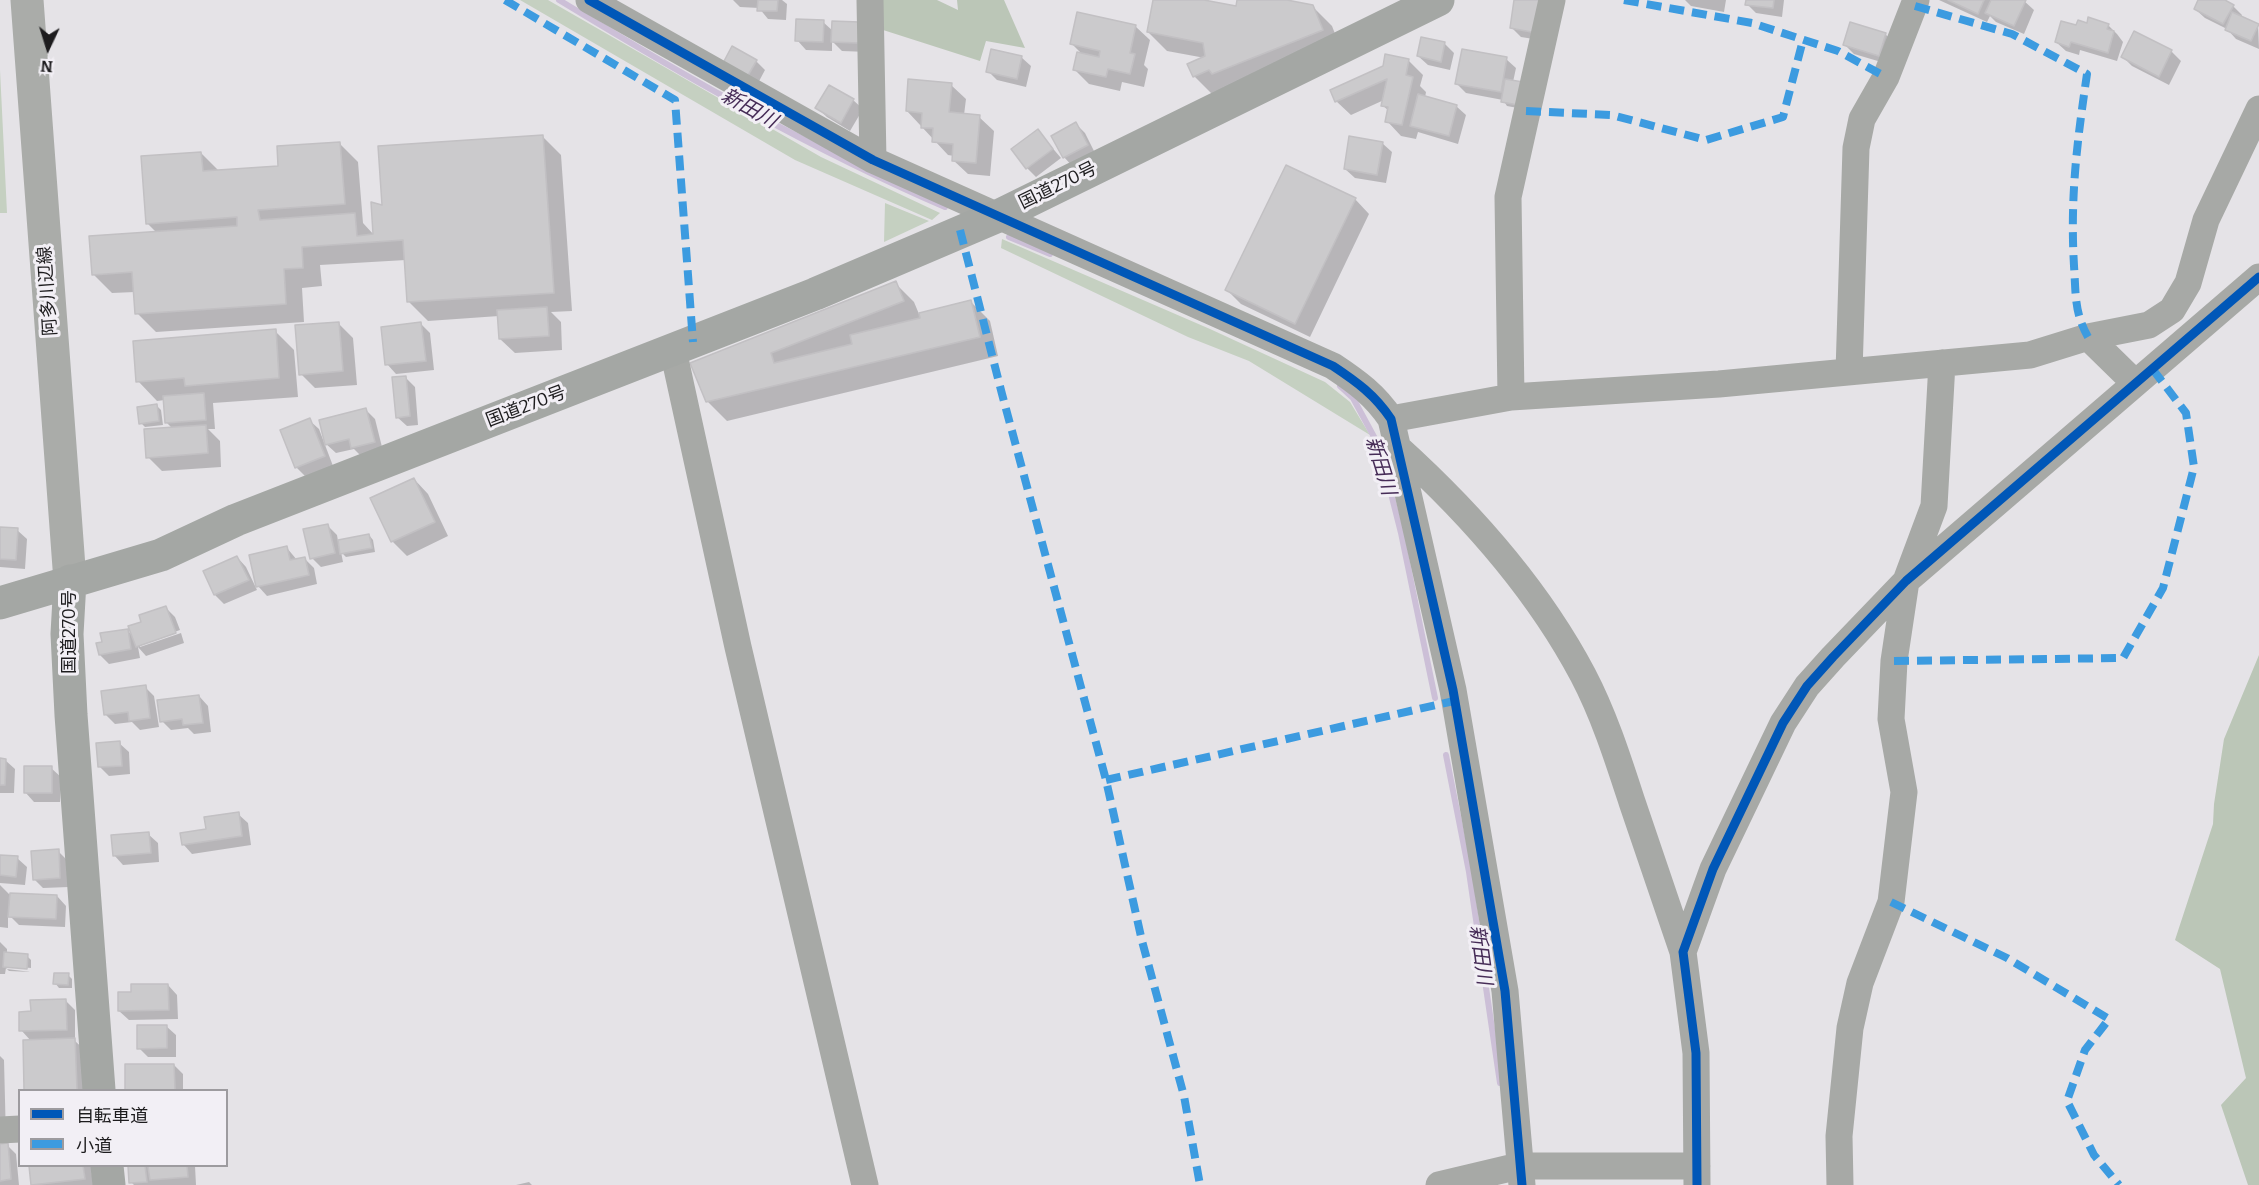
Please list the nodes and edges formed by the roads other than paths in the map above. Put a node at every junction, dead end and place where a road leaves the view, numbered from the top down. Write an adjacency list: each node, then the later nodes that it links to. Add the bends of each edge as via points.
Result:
1 (27, 0): 19 (main road, 阿多川辺線)
2 (589, 0): 8 (street)
3 (870, 0): 8 (street)
4 (1438, 0): 9 (highway, 国道270号)
5 (1552, 0): 16 (street, via 1508,197)
6 (1916, 0): 14 (street, via 1886,77 1862,119 1856,148)
7 (2259, 109): 11 (street, via 2206,220 2188,283 2172,310 2150,326)
8 (873, 160): 9 (street)
9 (998, 216): 12 (highway, 国道270号); 17 (street, via 1333,366 1363,385)
10 (2259, 277): 15 (street)
11 (2088, 337): 13 (street, via 2030,355); 15 (street)
12 (673, 350): 19 (highway, 国道270号, via 236,520 161,555); 30 (street, via 738,647)
13 (1942, 363): 14 (street); 20 (street, via 1934,506)
14 (1849, 372): 16 (street)
15 (2134, 382): 20 (street)
16 (1511, 397): 17 (street)
17 (1391, 419): 18 (street)
18 (1397, 447): 22 (street, via 1509,563 1548,615 1583,676 1613,745); 27 (street, via 1453,690 1503,980)
19 (70, 581): 21 (highway); 23 (highway, 国道270号, via 67,634 71,715)
20 (1906, 581): 22 (street, via 1807,686 1783,723 1713,869); 32 (street, via 1894,661 1891,718 1904,792 1891,902 1860,983 1850,1028 1839,1137)
21 (0, 603)
22 (1683, 952): 28 (street, via 1696,1053)
23 (99, 1089)
24 (18, 1129): 25 (street)
25 (0, 1130)
26 (107, 1167): 29 (highway)
27 (1521, 1176): 28 (street); 31 (street)
28 (1697, 1176)
29 (109, 1185)
30 (865, 1185)
31 (1439, 1185)
32 (1840, 1185)

